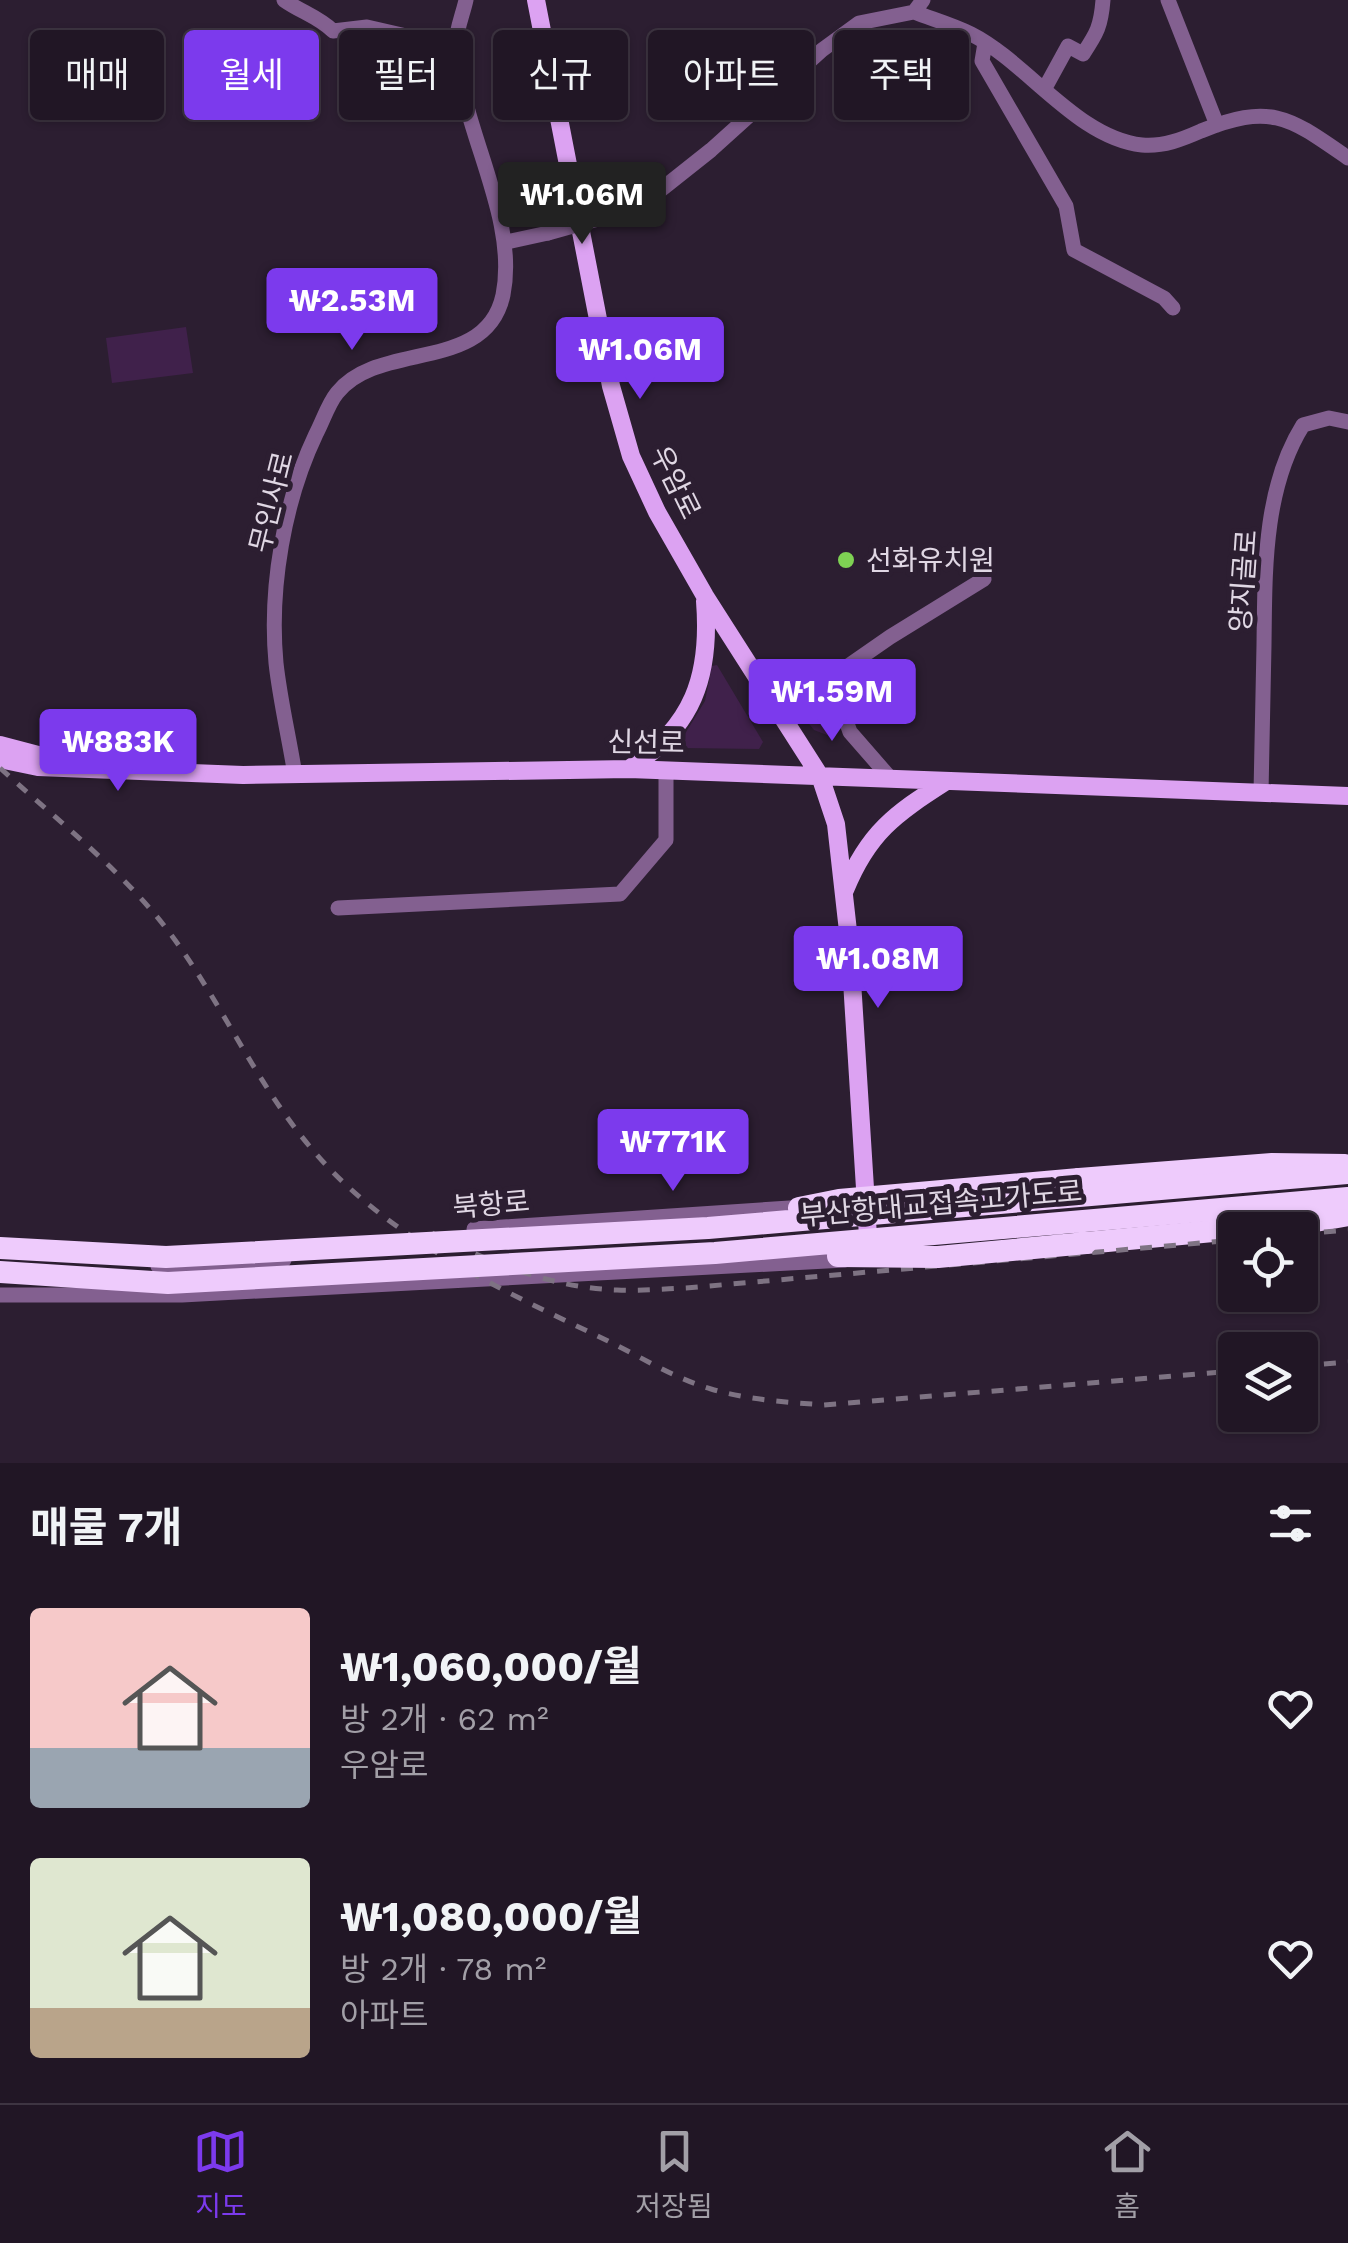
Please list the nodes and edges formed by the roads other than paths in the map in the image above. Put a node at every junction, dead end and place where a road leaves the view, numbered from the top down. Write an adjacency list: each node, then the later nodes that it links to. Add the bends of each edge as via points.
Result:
1 (284, 0): 7 (street, via 333,32)
2 (466, 0): 8 (street, 무인사로)
3 (536, 0): 18 (main road, 우암로, via 615,400 631,456)
4 (1103, 0): 10 (street, via 1101,27 1083,54 1068,46)
5 (1168, 0): 12 (street)
6 (918, 6): 9 (street); 14 (street, bridge, via 859,23 653,196 604,218)
7 (380, 30)
8 (459, 30)
9 (985, 43): 10 (street); 15 (street, via 982,61 1066,206 1074,250)
10 (1044, 88): 12 (street, via 1109,136 1143,145 1176,142)
11 (469, 120): 14 (street, 무인사로)
12 (1217, 125): 13 (street, via 1266,116 1294,120)
13 (1348, 158)
14 (507, 242): 25 (street, 무인사로, via 502,298 482,332 441,352 376,364 337,392 304,458 276,592 276,660)
15 (1173, 308)
16 (1348, 422): 30 (street, 양지골로, via 1329,418 1303,425 1278,489 1266,549)
17 (984, 579): 19 (street)
18 (705, 596): 20 (main road, 우암로); 23 (main road, via 704,668 690,710 654,752)
19 (831, 678): 20 (street); 28 (street, via 850,732)
20 (766, 690): 27 (main road, 우암로)
21 (0, 745): 26 (main road, 신선로)
22 (0, 759): 26 (main road, 신선로, via 38,767)
23 (629, 768): 24 (main road, 신선로); 25 (main road, 신선로)
24 (666, 770): 27 (main road, 신선로); 33 (street, via 666,840 620,894)
25 (295, 774): 26 (main road, 신선로)
26 (243, 775)
27 (820, 776): 28 (main road, 신선로); 32 (main road, 우암로, via 836,824)
28 (891, 779): 29 (main road, 신선로)
29 (945, 782): 30 (main road, 신선로); 32 (main road, via 878,830)
30 (1261, 792): 31 (main road, 신선로)
31 (1348, 796)
32 (845, 890): 36 (main road, 우암로)
33 (338, 908)
34 (1348, 1169): 36 (street, 북항로); 38 (highway, 부산항대교접속고가도로, bridge); 38 (highway, bridge, via 1272,1164 839,1200)
35 (1348, 1198): 40 (highway, 부산항대교접속고가도로, bridge)
36 (866, 1204): 39 (street, 북항로, via 457,1230 219,1271); 41 (main road, 우암로)
37 (1348, 1212): 40 (highway, bridge, via 1310,1222 938,1257); 41 (street)
38 (708, 1228): 39 (highway, 부산항대교접속고가도로, bridge, via 166,1257)
39 (0, 1251)
40 (715, 1253): 42 (highway, 부산항대교접속고가도로, bridge, via 168,1283)
41 (870, 1257): 43 (street, via 182,1295)
42 (0, 1272)
43 (0, 1296)

